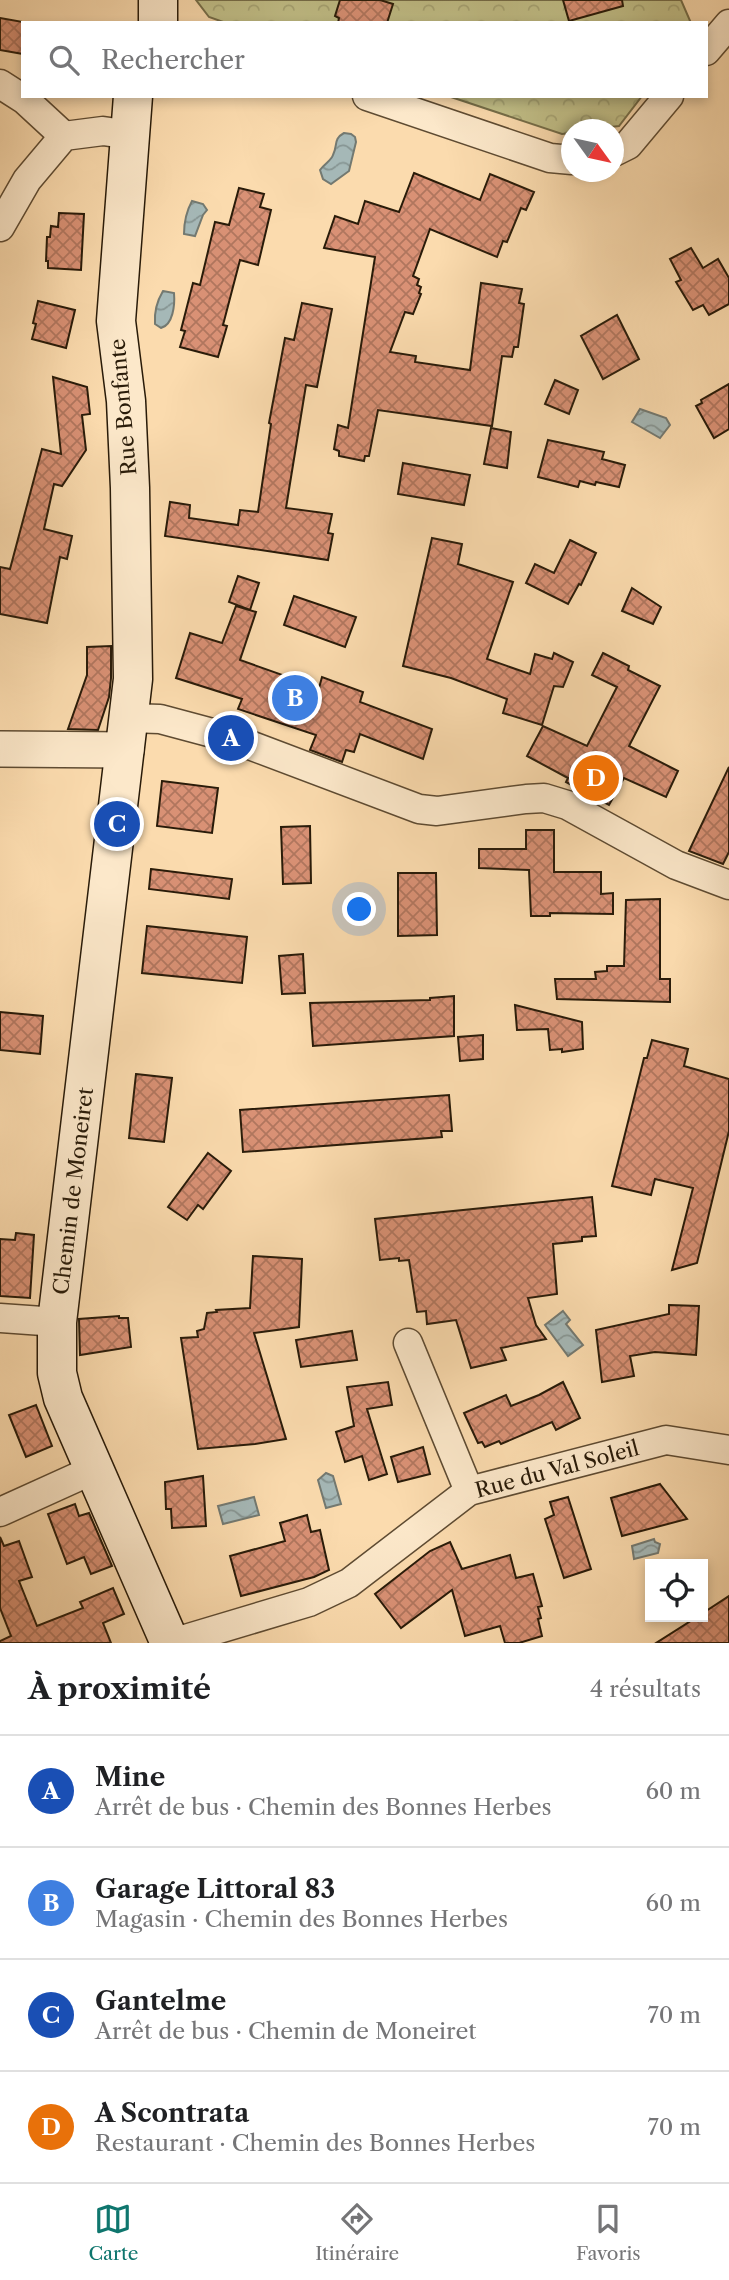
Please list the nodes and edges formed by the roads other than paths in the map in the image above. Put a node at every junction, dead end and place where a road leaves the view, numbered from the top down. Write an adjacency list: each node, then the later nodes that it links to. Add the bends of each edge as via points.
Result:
1 (158, 0): 2 (main road)
2 (158, 21)
3 (729, 24): 4 (street)
4 (708, 49)
5 (0, 84): 6 (street)
6 (21, 97)
7 (22, 98): 12 (street)
8 (133, 98): 11 (main road, Rue Bonfante)
9 (373, 98): 14 (street)
10 (667, 98): 13 (street)
11 (131, 135): 12 (street, via 103,131); 16 (main road, Rue Bonfante, via 116,321 130,488 133,668)
12 (64, 136): 15 (street, via 27,180)
13 (624, 147)
14 (561, 159)
15 (0, 228)
16 (128, 734): 17 (street); 18 (street, via 160,719 230,738 419,809 437,811 544,798 567,805 676,865); 20 (main road, Chemin de Moneiret)
17 (0, 749)
18 (729, 885)
19 (0, 1318): 20 (street)
20 (57, 1322): 23 (main road, Chemin de Moneiret, via 57,1373 63,1398)
21 (408, 1343): 24 (street)
22 (729, 1450): 24 (street, Rue du Val Soleil, via 666,1440)
23 (95, 1469): 25 (street); 26 (main road, Chemin de Moneiret)
24 (469, 1491): 26 (street, Rue du Val Soleil, via 349,1583 309,1602)
25 (0, 1512)
26 (171, 1643)

